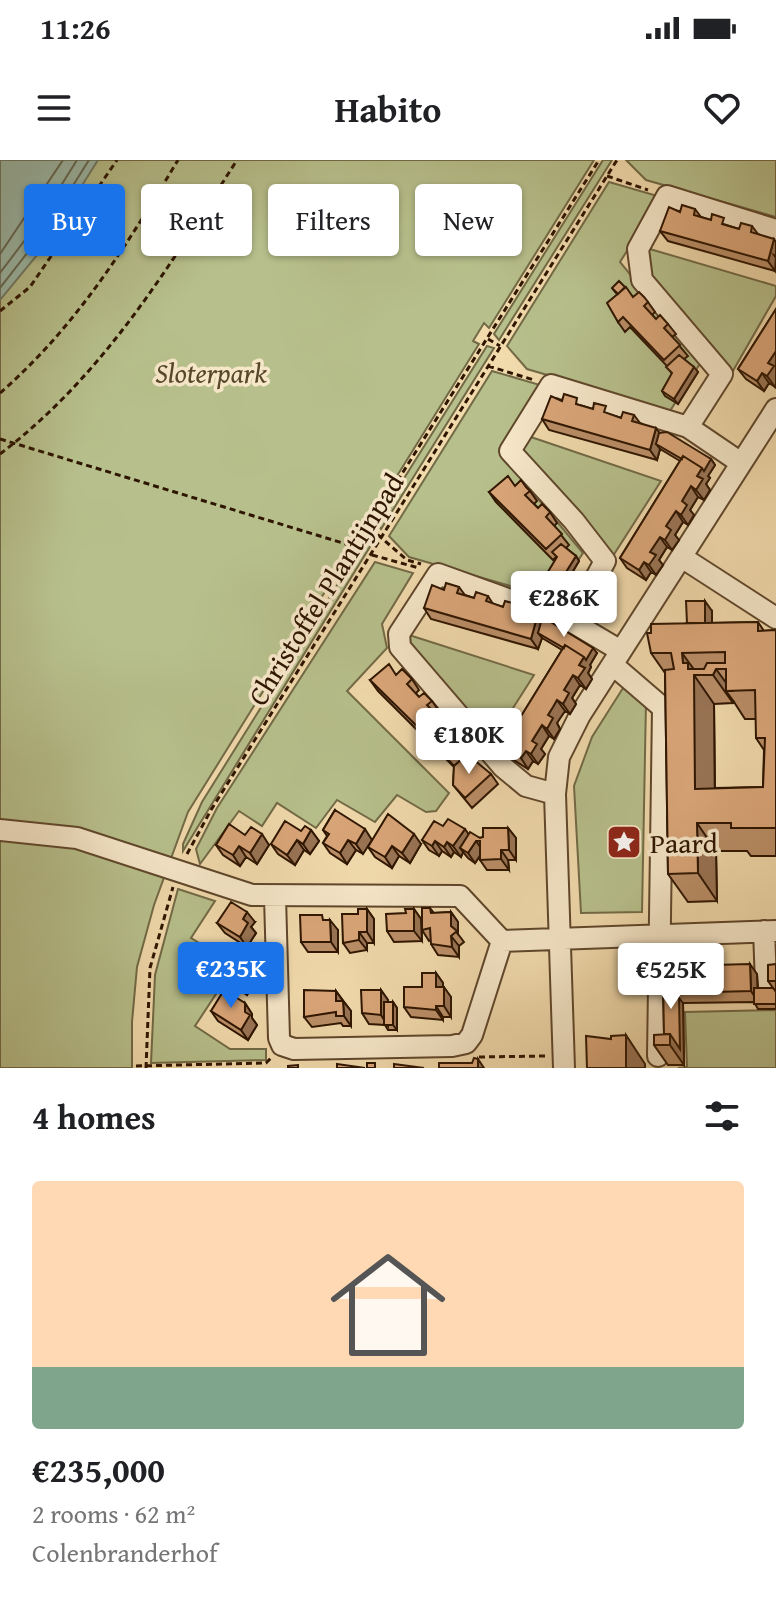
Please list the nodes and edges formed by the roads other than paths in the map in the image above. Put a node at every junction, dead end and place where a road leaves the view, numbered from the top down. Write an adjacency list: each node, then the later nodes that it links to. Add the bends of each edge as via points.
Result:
1 (776, 230): 3 (street, via 667,196 638,249 642,280 722,374)
2 (776, 409): 4 (street)
3 (688, 427): 4 (street); 7 (street, via 551,385 510,451 605,561)
4 (741, 463): 5 (street)
5 (683, 558): 6 (street); 8 (street)
6 (776, 618)
7 (572, 622): 8 (street); 9 (street, via 438,574 399,634 400,647 503,767 526,786)
8 (617, 658): 9 (street, via 559,757); 13 (street, via 663,708)
9 (555, 794): 14 (street)
10 (0, 830): 11 (street, via 77,838 252,895)
11 (275, 897): 15 (street, via 460,896); 15 (street, via 282,1045 307,1049 466,1043)
12 (770, 931): 13 (street); 16 (street, via 766,983)
13 (659, 933): 14 (street); 17 (street)
14 (562, 936): 15 (street); 18 (street)
15 (502, 941)
16 (776, 983)
17 (658, 1056)
18 (564, 1062)

